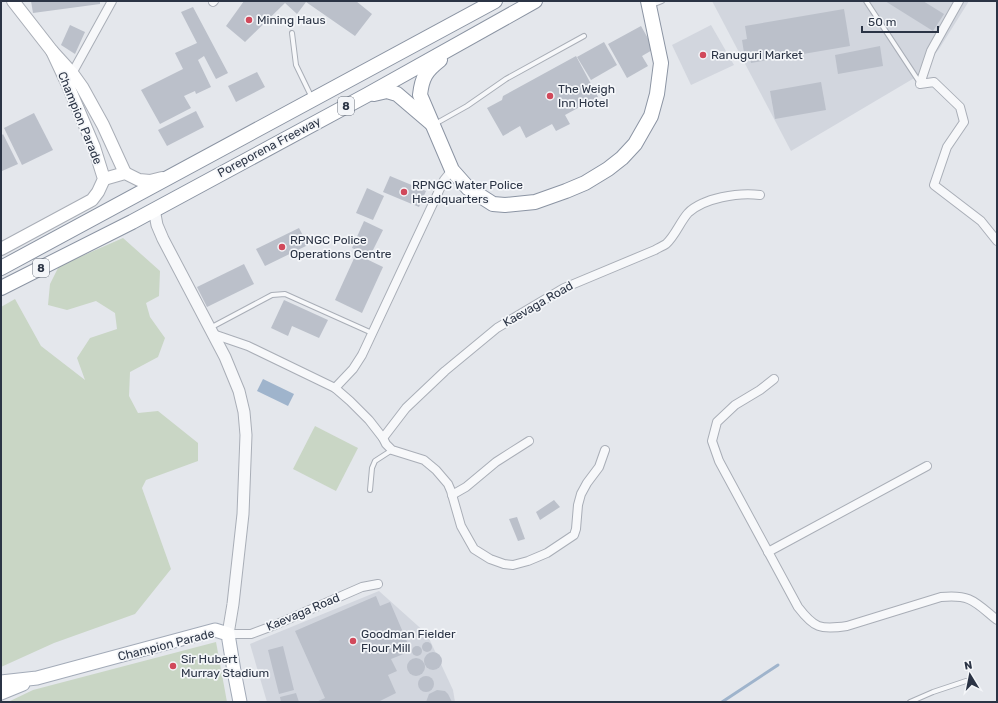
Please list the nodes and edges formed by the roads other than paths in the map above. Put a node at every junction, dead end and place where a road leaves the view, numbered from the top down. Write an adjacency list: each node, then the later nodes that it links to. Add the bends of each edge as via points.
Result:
1 (13, 1): 11 (main road, Champion Parade)
2 (112, 1): 11 (street)
3 (495, 1): 14 (highway, Poreporena Freeway / 8)
4 (535, 1): 10 (highway, Poreporena Freeway / 8)
5 (866, 1): 12 (lane)
6 (959, 1): 12 (street, via 931,51)
7 (654, 3): 16 (highway, via 661,62 658,88 651,116 635,144 622,158 585,183 536,202 513,205 493,204 468,188)
8 (292, 33): 14 (lane, via 296,65)
9 (584, 36): 15 (lane, via 506,79 467,106)
10 (460, 43): 13 (highway, Poreporena Freeway / 8); 15 (highway, via 431,67 422,82 420,95)
11 (70, 78): 17 (main road, Champion Parade, via 91,101); 19 (main road, Champion Parade)
12 (920, 84): 22 (street, via 934,82 960,107 964,122 947,148 934,185 981,221)
13 (367, 95): 15 (highway, via 387,91 397,94); 21 (highway, Poreporena Freeway / 8)
14 (313, 100): 18 (highway, Poreporena Freeway / 8)
15 (433, 125): 16 (highway)
16 (452, 170): 27 (street, via 444,180)
17 (125, 173): 18 (main road, via 139,180 150,181); 19 (main road)
18 (177, 174): 24 (highway, Poreporena Freeway / 8)
19 (104, 179): 23 (main road, Champion Parade, via 92,200)
20 (760, 195): 30 (street, Kaevaga Road, via 723,197 701,205 688,213 667,243 564,288 497,328 445,371 406,408)
21 (154, 209): 25 (highway, Poreporena Freeway / 8); 26 (street, via 163,239)
22 (997, 241)
23 (1, 249)
24 (1, 268)
25 (1, 288)
26 (212, 331): 27 (lane, via 272,295 285,294); 29 (street); 40 (street, via 239,391 246,435 243,514)
27 (372, 333): 29 (street, via 353,369)
28 (774, 379): 37 (street, via 735,405 717,422 712,441 719,461)
29 (335, 388): 30 (street, via 369,420)
30 (383, 438): 32 (street)
31 (529, 440): 36 (street)
32 (392, 450): 35 (lane, via 375,461); 36 (street, via 430,464 448,484)
33 (605, 450): 36 (street, via 599,467 581,494 574,535 547,552 513,566 490,559 474,549 461,526)
34 (927, 466): 37 (street)
35 (370, 490)
36 (452, 495)
37 (768, 552): 39 (street, via 798,607 807,620 819,627 847,626 941,597 956,596 971,599)
38 (378, 584): 40 (street, Kaevaga Road, via 362,588 251,634)
39 (997, 620)
40 (228, 634): 41 (main road, Champion Parade, via 215,630); 45 (main road, Champion Parade)
41 (38, 678): 43 (main road, Champion Parade); 44 (main road, Champion Parade)
42 (966, 681): 46 (lane)
43 (1, 682)
44 (1, 693)
45 (240, 702)
46 (910, 702)

